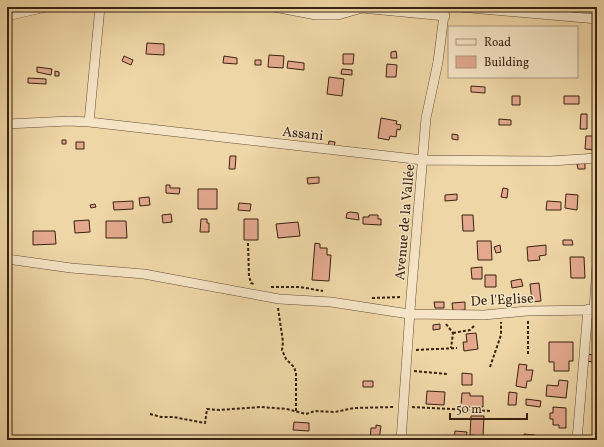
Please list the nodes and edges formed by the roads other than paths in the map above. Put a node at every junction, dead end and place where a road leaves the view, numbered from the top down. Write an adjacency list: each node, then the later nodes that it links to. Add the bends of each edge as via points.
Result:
1 (46, 7): 6 (street)
2 (100, 7): 8 (street)
3 (274, 7): 5 (street, via 321,15 338,15 362,8)
4 (460, 7): 7 (street)
5 (445, 12): 11 (street, Avenue de la Vallée, via 426,118)
6 (7, 16)
7 (597, 19)
8 (89, 122): 9 (street, Assani); 11 (street, Assani)
9 (7, 124)
10 (597, 158): 11 (street, Assani, via 551,162)
11 (423, 160): 15 (street, Avenue de la Vallée)
12 (7, 259): 15 (street, De l'Eglise, via 144,274 279,299 331,302)
13 (597, 265): 14 (street)
14 (593, 310): 15 (street, De l'Eglise, via 484,315); 17 (street)
15 (409, 314): 16 (street, Avenue de la Vallée)
16 (401, 440)
17 (577, 440)

